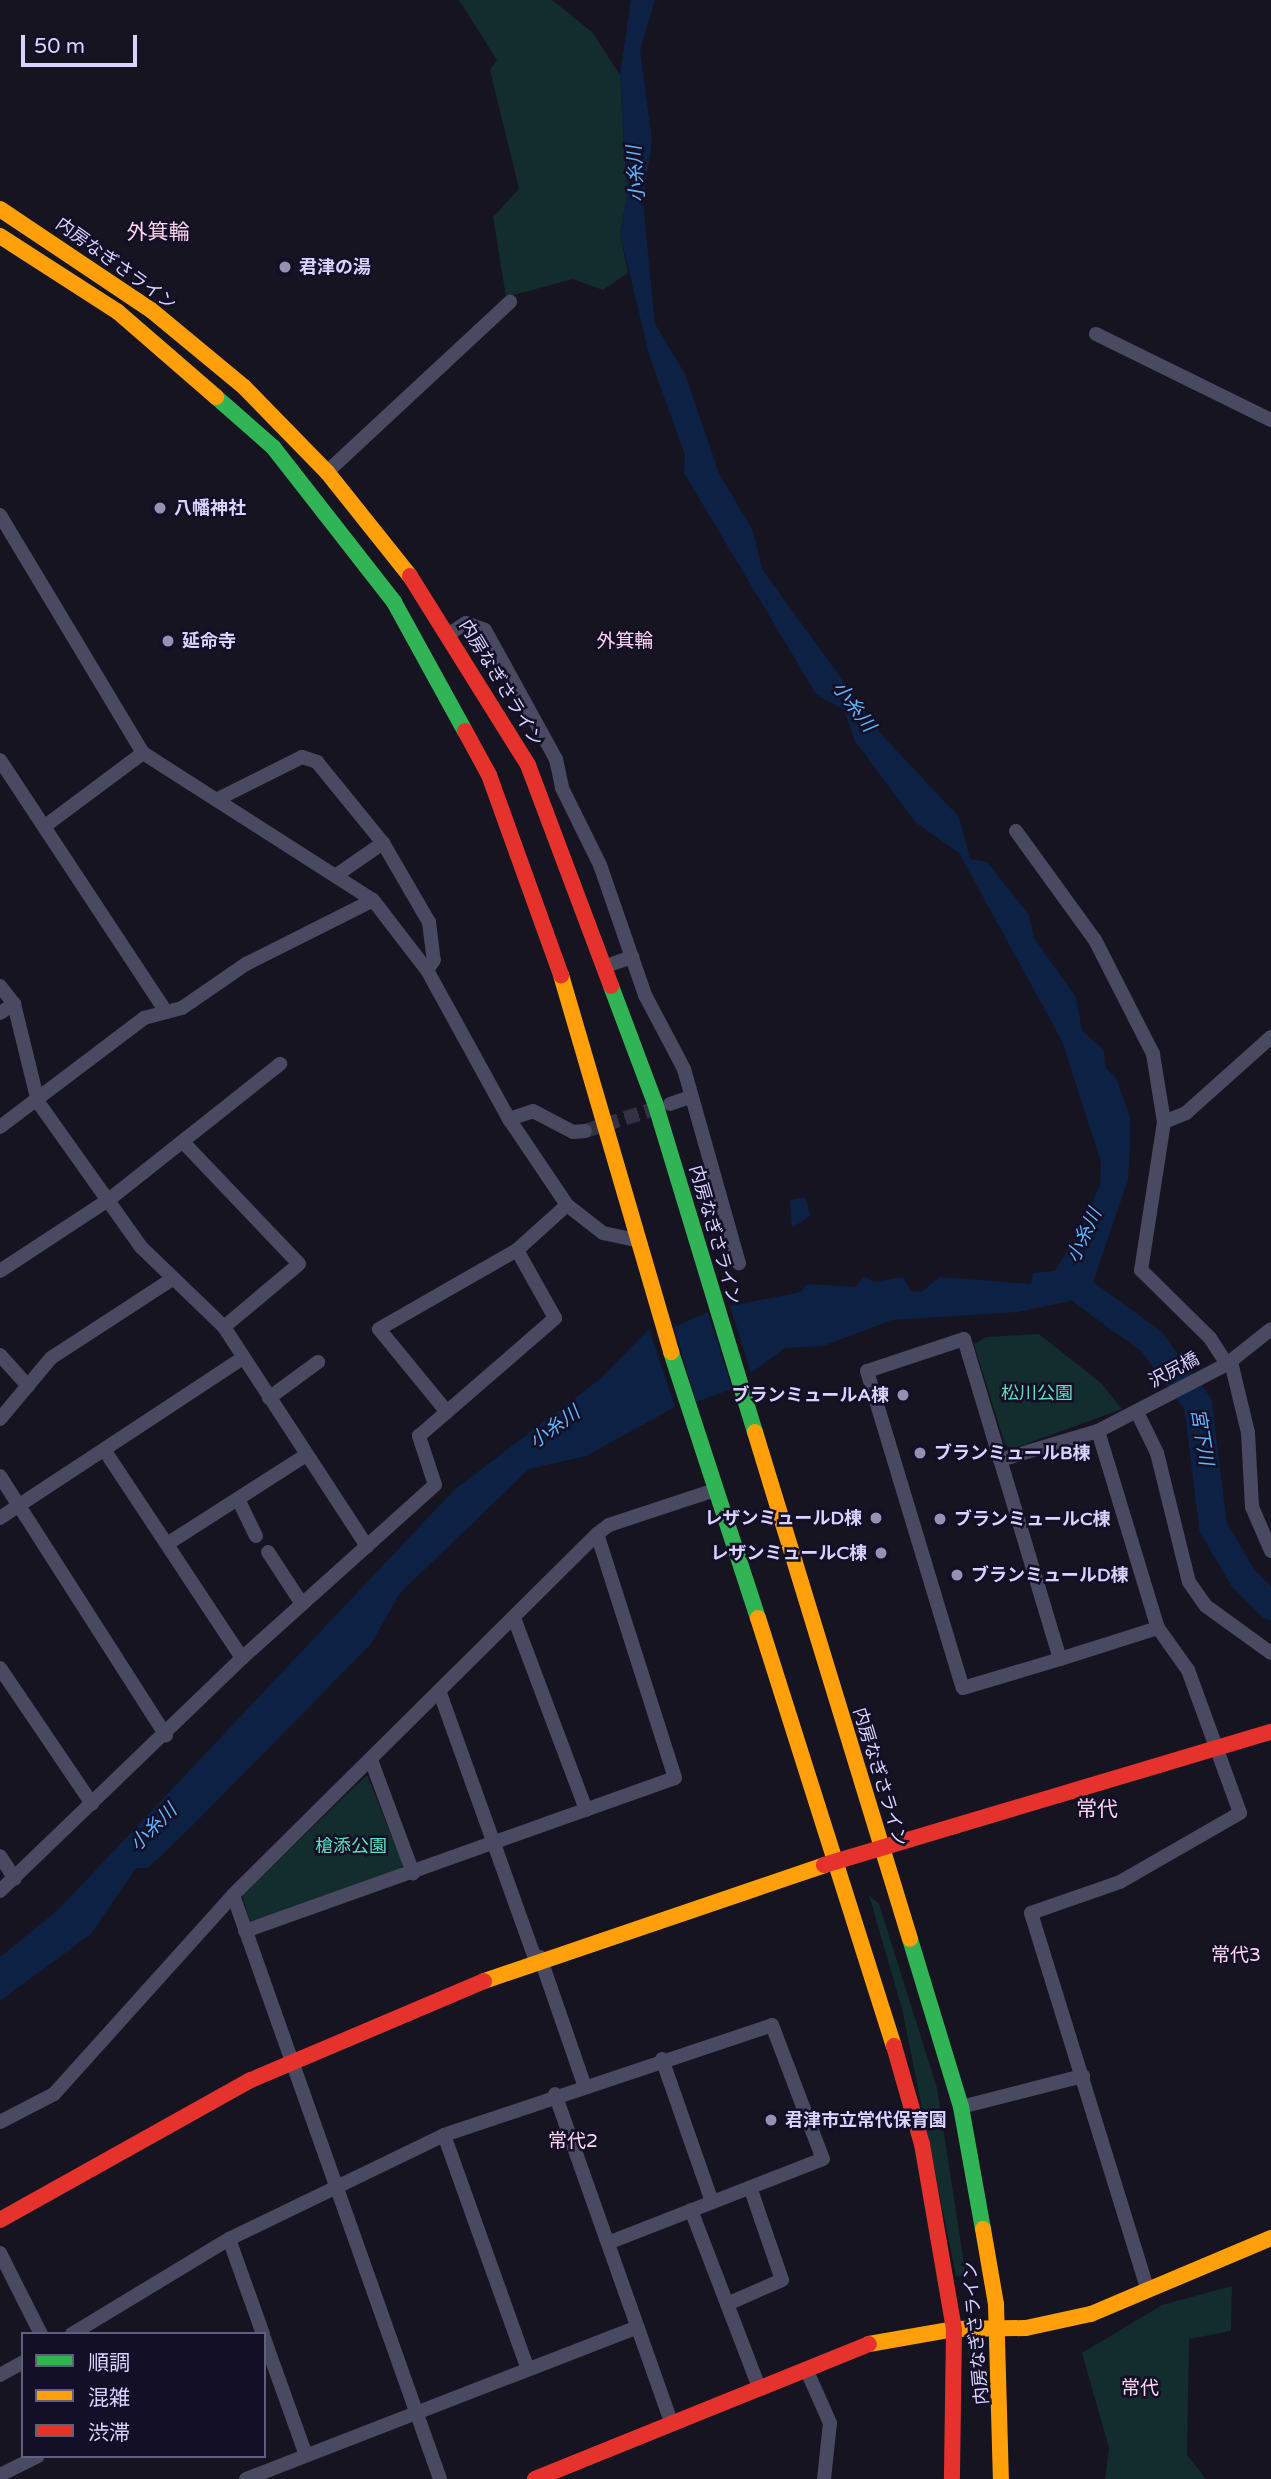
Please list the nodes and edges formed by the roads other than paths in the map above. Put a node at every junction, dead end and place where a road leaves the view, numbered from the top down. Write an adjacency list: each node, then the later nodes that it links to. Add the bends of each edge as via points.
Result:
1 (0, 209): 6 (main road, 内房なぎさライン, via 161,319 244,387)
2 (0, 236): 36 (main road, 内房なぎさライン, via 118,312 233,407 311,490 394,602 494,787 562,978)
3 (510, 302): 6 (street)
4 (1096, 334): 5 (street)
5 (1271, 420)
6 (327, 472): 8 (main road, 内房なぎさライン, via 391,546)
7 (0, 515): 9 (street)
8 (449, 634): 17 (street, via 466,624 485,630 556,759 562,788 600,865); 18 (main road, 内房なぎさライン, via 528,765)
9 (143, 753): 11 (street); 12 (street)
10 (0, 760): 12 (street)
11 (218, 799): 14 (street, via 308,756 334,778); 15 (street)
12 (46, 825): 22 (street)
13 (1016, 831): 30 (street, via 1095,940 1127,999 1153,1054)
14 (383, 843): 15 (street); 19 (street, via 433,936 434,960)
15 (338, 874): 16 (street)
16 (373, 900): 19 (street); 22 (street)
17 (632, 957): 18 (street); 26 (street)
18 (606, 966): 82 (main road, 内房なぎさライン, via 750,1414)
19 (427, 970): 29 (street)
20 (0, 986): 21 (street)
21 (14, 1004): 23 (street); 27 (street)
22 (166, 1012): 27 (street, via 122,1034)
23 (0, 1013)
24 (1271, 1037): 30 (street, via 1186,1113)
25 (280, 1064): 33 (street)
26 (690, 1097): 28 (street); 38 (street)
27 (38, 1102): 31 (street); 34 (street)
28 (670, 1104)
29 (509, 1119): 32 (street, via 533,1111 573,1132); 35 (street)
30 (1164, 1122): 46 (street, via 1142,1270 1210,1338)
31 (0, 1127)
32 (585, 1131)
33 (183, 1142): 34 (street); 41 (street, via 299,1264)
34 (111, 1198): 39 (street); 40 (street, via 141,1247)
35 (567, 1205): 36 (street, via 603,1233); 37 (street)
36 (636, 1240): 57 (main road, 内房なぎさライン)
37 (517, 1250): 50 (street, via 555,1318); 50 (street, via 379,1329)
38 (739, 1263)
39 (0, 1271)
40 (172, 1279): 41 (street); 47 (street, via 51,1358)
41 (224, 1327): 44 (street)
42 (1271, 1329): 46 (street, 沢尻橋)
43 (0, 1355): 47 (street)
44 (243, 1358): 48 (street); 53 (street)
45 (318, 1362): 48 (street)
46 (1225, 1365): 49 (street, 沢尻橋); 65 (street, via 1248,1433 1252,1507)
47 (28, 1386): 51 (street)
48 (269, 1398): 54 (street)
49 (1143, 1408): 52 (street, 沢尻橋); 70 (street, via 1189,1582 1206,1606)
50 (447, 1412): 64 (street, via 419,1436 435,1485)
51 (0, 1419)
52 (1098, 1431): 55 (street, 沢尻橋); 69 (street)
53 (105, 1451): 59 (street); 63 (street)
54 (306, 1455): 58 (street); 64 (street)
55 (1000, 1460): 72 (street); 72 (street, via 964,1339 867,1371 964,1688)
56 (0, 1476): 59 (street)
57 (715, 1490): 61 (street, via 609,1525); 84 (main road, 内房なぎさライン)
58 (238, 1499): 62 (street); 63 (street)
59 (18, 1506): 60 (street); 76 (street)
60 (0, 1518)
61 (597, 1534): 68 (street); 80 (street, via 675,1778)
62 (256, 1536)
63 (167, 1544): 71 (street)
64 (367, 1546): 67 (street)
65 (1271, 1551)
66 (268, 1552): 67 (street)
67 (302, 1604): 71 (street)
68 (514, 1618): 74 (street); 80 (street)
69 (1158, 1628): 72 (street); 77 (street, via 1188,1670)
70 (1271, 1653)
71 (242, 1658): 76 (street)
72 (1060, 1659)
73 (0, 1668): 79 (street)
74 (440, 1693): 78 (street); 81 (street)
75 (1271, 1732): 77 (main road)
76 (166, 1736): 79 (street)
77 (1218, 1748): 82 (main road); 93 (street, via 1240,1813 1120,1882 1031,1913)
78 (371, 1760): 85 (street); 88 (street)
79 (92, 1804): 86 (street)
80 (586, 1810): 81 (street)
81 (496, 1843): 85 (street); 90 (street)
82 (880, 1846): 84 (main road); 96 (main road, 内房なぎさライン)
83 (0, 1856): 86 (street)
84 (835, 1862): 90 (main road); 111 (main road, 内房なぎさライン, via 922,2144)
85 (413, 1872): 89 (street)
86 (15, 1879): 87 (street)
87 (0, 1891)
88 (233, 1895): 89 (street); 97 (street, via 54,2094)
89 (246, 1931): 92 (street)
90 (537, 1958): 92 (main road); 94 (street)
91 (662, 2059): 94 (street); 100 (street, via 772,2025 823,2159); 101 (street)
92 (290, 2062): 99 (street); 103 (main road)
93 (1083, 2076): 96 (street); 108 (street)
94 (584, 2084): 95 (street)
95 (555, 2094): 98 (street); 106 (street)
96 (961, 2107): 112 (main road, 内房なぎさライン)
97 (0, 2122)
98 (444, 2135): 99 (street); 118 (street)
99 (334, 2186): 105 (street); 122 (street)
100 (750, 2187): 101 (street); 109 (street, via 782,2280)
101 (712, 2202): 102 (street)
102 (691, 2210): 106 (street); 109 (street)
103 (0, 2220)
104 (1271, 2238): 108 (main road)
105 (229, 2239): 114 (street); 115 (street)
106 (608, 2243): 110 (street)
107 (0, 2253): 113 (street)
108 (1147, 2288): 112 (main road, via 1091,2314)
109 (727, 2304): 121 (street)
110 (638, 2327): 118 (street); 123 (street)
111 (954, 2329): 112 (main road); 119 (main road, via 868,2344); 131 (main road, 内房なぎさライン)
112 (998, 2329): 132 (main road, 内房なぎさライン)
113 (40, 2332)
114 (75, 2332)
115 (262, 2332)
116 (266, 2344): 124 (street)
117 (21, 2363): 120 (street)
118 (528, 2369): 122 (street)
119 (806, 2369): 121 (main road); 130 (street, via 830,2423)
120 (0, 2375)
121 (759, 2387): 123 (main road)
122 (416, 2413): 124 (street); 128 (street)
123 (671, 2421): 129 (main road)
124 (306, 2455): 127 (street)
125 (34, 2458): 126 (street)
126 (0, 2475)
127 (246, 2479)
128 (440, 2479)
129 (535, 2479)
130 (824, 2479)
131 (952, 2479)
132 (1000, 2479)

